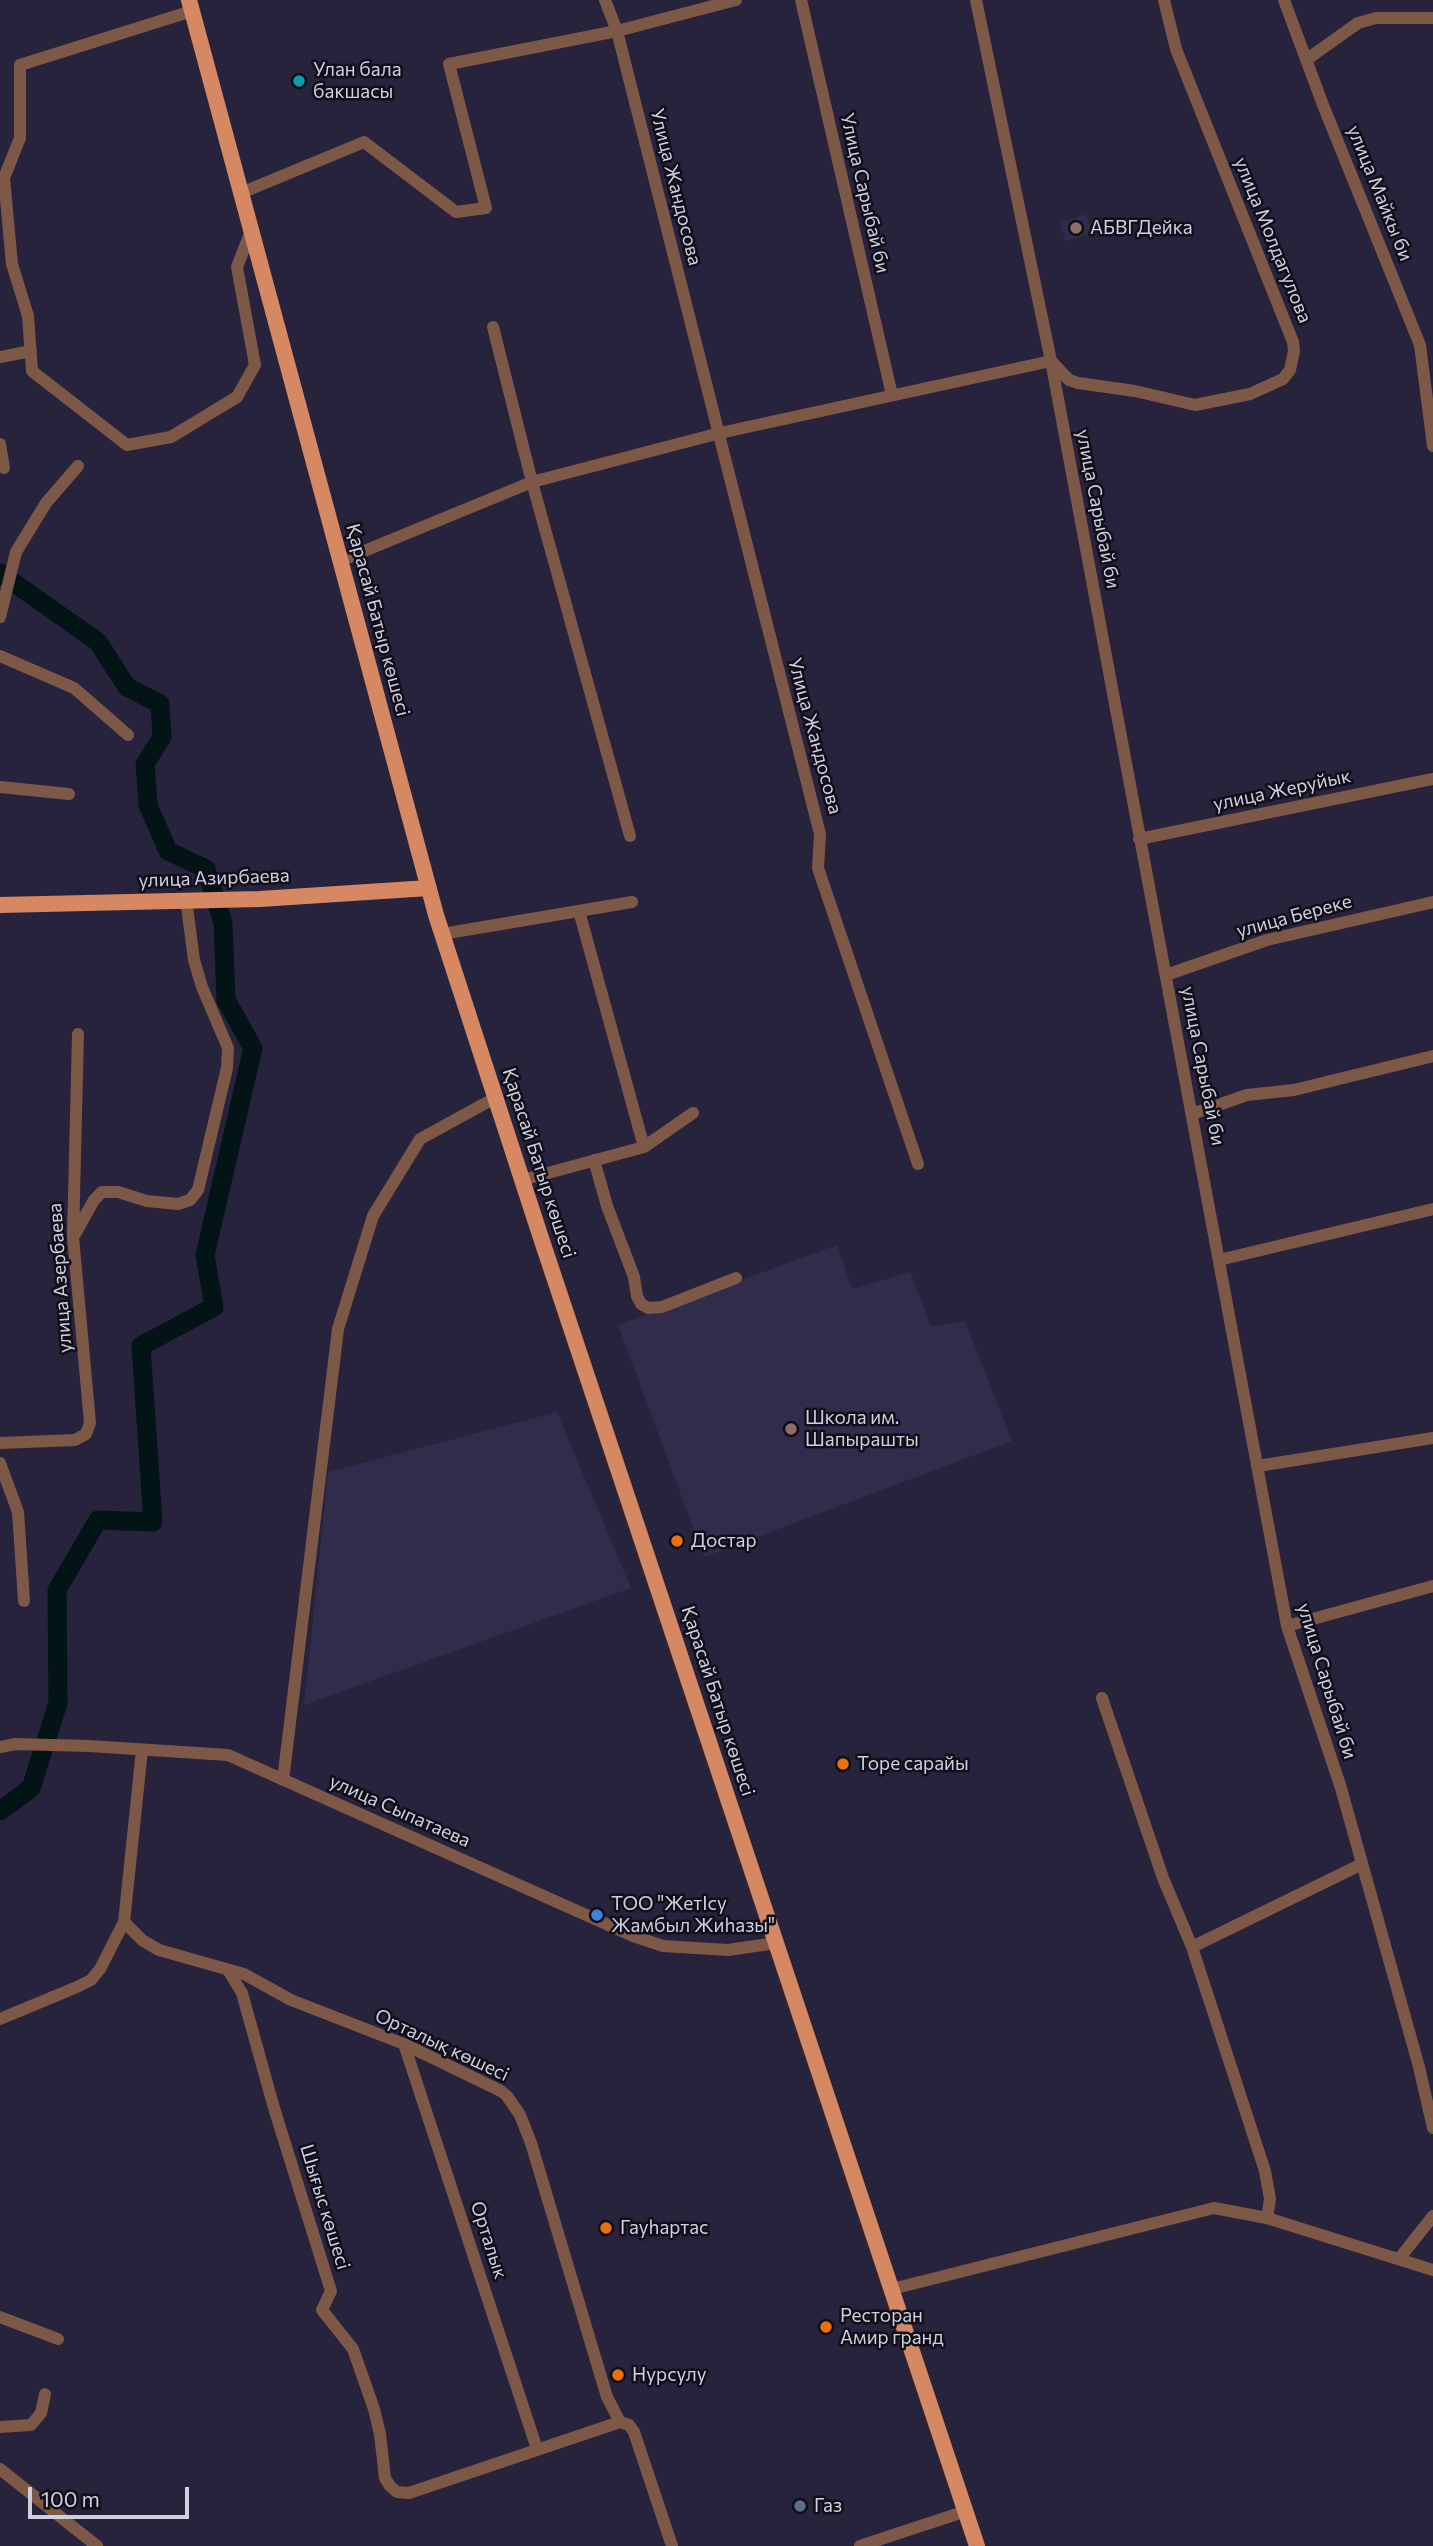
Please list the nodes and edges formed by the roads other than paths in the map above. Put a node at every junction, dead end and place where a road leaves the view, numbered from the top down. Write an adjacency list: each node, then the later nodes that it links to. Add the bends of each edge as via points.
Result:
1 (606, 0): 9 (street, Улица Жандосова)
2 (736, 0): 9 (street)
3 (801, 0): 19 (street, Улица Сарыбай би)
4 (976, 0): 18 (street, улица Сарыбай би)
5 (1164, 0): 18 (street, улица Молдагулова, via 1175,49 1293,342 1290,370 1283,379 1250,394 1195,405 1078,383)
6 (1283, 0): 10 (street, улица Майкы би)
7 (190, 5): 11 (main road, Қарасай Батыр көшесі); 16 (street, via 20,65 20,138 4,178 12,264 28,316)
8 (1433, 18): 10 (street, via 1376,18 1358,23)
9 (617, 31): 11 (street, via 449,64 486,208 456,212 364,142); 20 (street, Улица Жандосова)
10 (1306, 60): 15 (street, улица Майкы би)
11 (241, 193): 12 (main road, Қарасай Батыр көшесі)
12 (251, 231): 16 (street, via 237,267 255,365 237,397 171,438 127,445 32,371); 26 (main road, Қарасай Батыр көшесі)
13 (493, 327): 25 (street)
14 (1433, 341): 15 (street)
15 (1420, 345): 22 (street, улица Майкы би)
16 (31, 351): 17 (street)
17 (0, 357)
18 (1051, 361): 19 (street); 34 (street, улица Сарыбай би)
19 (892, 395): 20 (street)
20 (720, 433): 25 (street); 50 (street, Улица Жандосова, via 820,834 818,868)
21 (0, 444): 24 (street)
22 (1433, 446)
23 (78, 466): 27 (street, via 46,503 16,552)
24 (4, 468)
25 (532, 482): 26 (street); 33 (street)
26 (340, 561): 35 (main road, Қарасай Батыр көшесі)
27 (0, 617)
28 (0, 656): 29 (street, via 74,688)
29 (128, 735)
30 (1433, 779): 34 (street, улица Жеруйык)
31 (0, 787): 32 (street)
32 (69, 794)
33 (630, 836)
34 (1139, 839): 42 (street, улица Сарыбай би)
35 (429, 888): 36 (main road, улица Азирбаева); 41 (main road, Қарасай Батыр көшесі)
36 (191, 899): 39 (main road, улица Азирбаева); 53 (street, via 194,961 228,1048 198,1190 190,1200 178,1204 102,1192)
37 (632, 902): 40 (street)
38 (1433, 902): 42 (street, улица Береке, via 1267,940)
39 (0, 905)
40 (579, 911): 41 (street); 48 (street)
41 (442, 934): 45 (main road, Қарасай Батыр көшесі)
42 (1166, 975): 47 (street, улица Сарыбай би)
43 (78, 1034): 53 (street, улица Азербаева)
44 (1433, 1056): 47 (street, via 1294,1090 1247,1095)
45 (495, 1098): 51 (main road, Қарасай Батыр көшесі); 66 (street, via 420,1139 373,1216 338,1329)
46 (694, 1113): 48 (street)
47 (1192, 1114): 54 (street, улица Сарыбай би)
48 (644, 1147): 49 (street)
49 (594, 1160): 51 (street); 55 (street, via 641,1304 662,1307)
50 (918, 1164)
51 (522, 1180): 69 (main road, Қарасай Батыр көшесі)
52 (1433, 1209): 54 (street)
53 (73, 1237): 57 (street, улица Азербаева, via 90,1423 86,1434 75,1440)
54 (1219, 1260): 59 (street, улица Сарыбай би)
55 (736, 1278)
56 (1433, 1438): 59 (street)
57 (0, 1443)
58 (0, 1463): 61 (street, via 18,1512)
59 (1258, 1466): 62 (street, улица Сарыбай би)
60 (1433, 1586): 62 (street)
61 (24, 1601)
62 (1287, 1626): 67 (street, улица Сарыбай би)
63 (1102, 1698): 70 (street, via 1163,1878)
64 (0, 1747): 65 (street, улица Сыпатаева, via 32,1744)
65 (142, 1750): 66 (street, улица Сыпатаева, via 228,1755); 68 (street)
66 (283, 1780): 69 (street, улица Сыпатаева, via 663,1946 728,1950)
67 (1362, 1864): 70 (street); 74 (street, улица Сарыбай би)
68 (124, 1922): 71 (street, Орталық көшесі, via 159,1950); 72 (street, via 91,1980)
69 (776, 1943): 79 (main road, Қарасай Батыр көшесі)
70 (1192, 1947): 76 (street, via 1265,2171 1270,2199)
71 (228, 1970): 73 (street, Орталық көшесі, via 260,1981 313,2010); 85 (street, Шығыс көшесі, via 242,1993 331,2291 322,2310 354,2349 374,2409 390,2486 409,2493)
72 (0, 2019)
73 (404, 2044): 83 (street, Орталық көшесі, via 501,2091 520,2115 607,2397); 85 (street, Орталык)
74 (1433, 2128)
75 (1433, 2216): 77 (street)
76 (1267, 2218): 77 (street); 79 (street, via 1214,2208)
77 (1399, 2259): 78 (street)
78 (1433, 2270)
79 (892, 2289): 87 (main road, Қарасай Батыр көшесі)
80 (0, 2317): 81 (street)
81 (58, 2339)
82 (45, 2394): 84 (street, via 41,2413 31,2425)
83 (620, 2422): 85 (street); 89 (street, Орталық көшесі, via 634,2432)
84 (0, 2427)
85 (537, 2449)
86 (0, 2469): 88 (street)
87 (965, 2511): 90 (street); 91 (main road, Қарасай Батыр көшесі)
88 (97, 2546)
89 (672, 2546)
90 (860, 2546)
91 (977, 2546)

